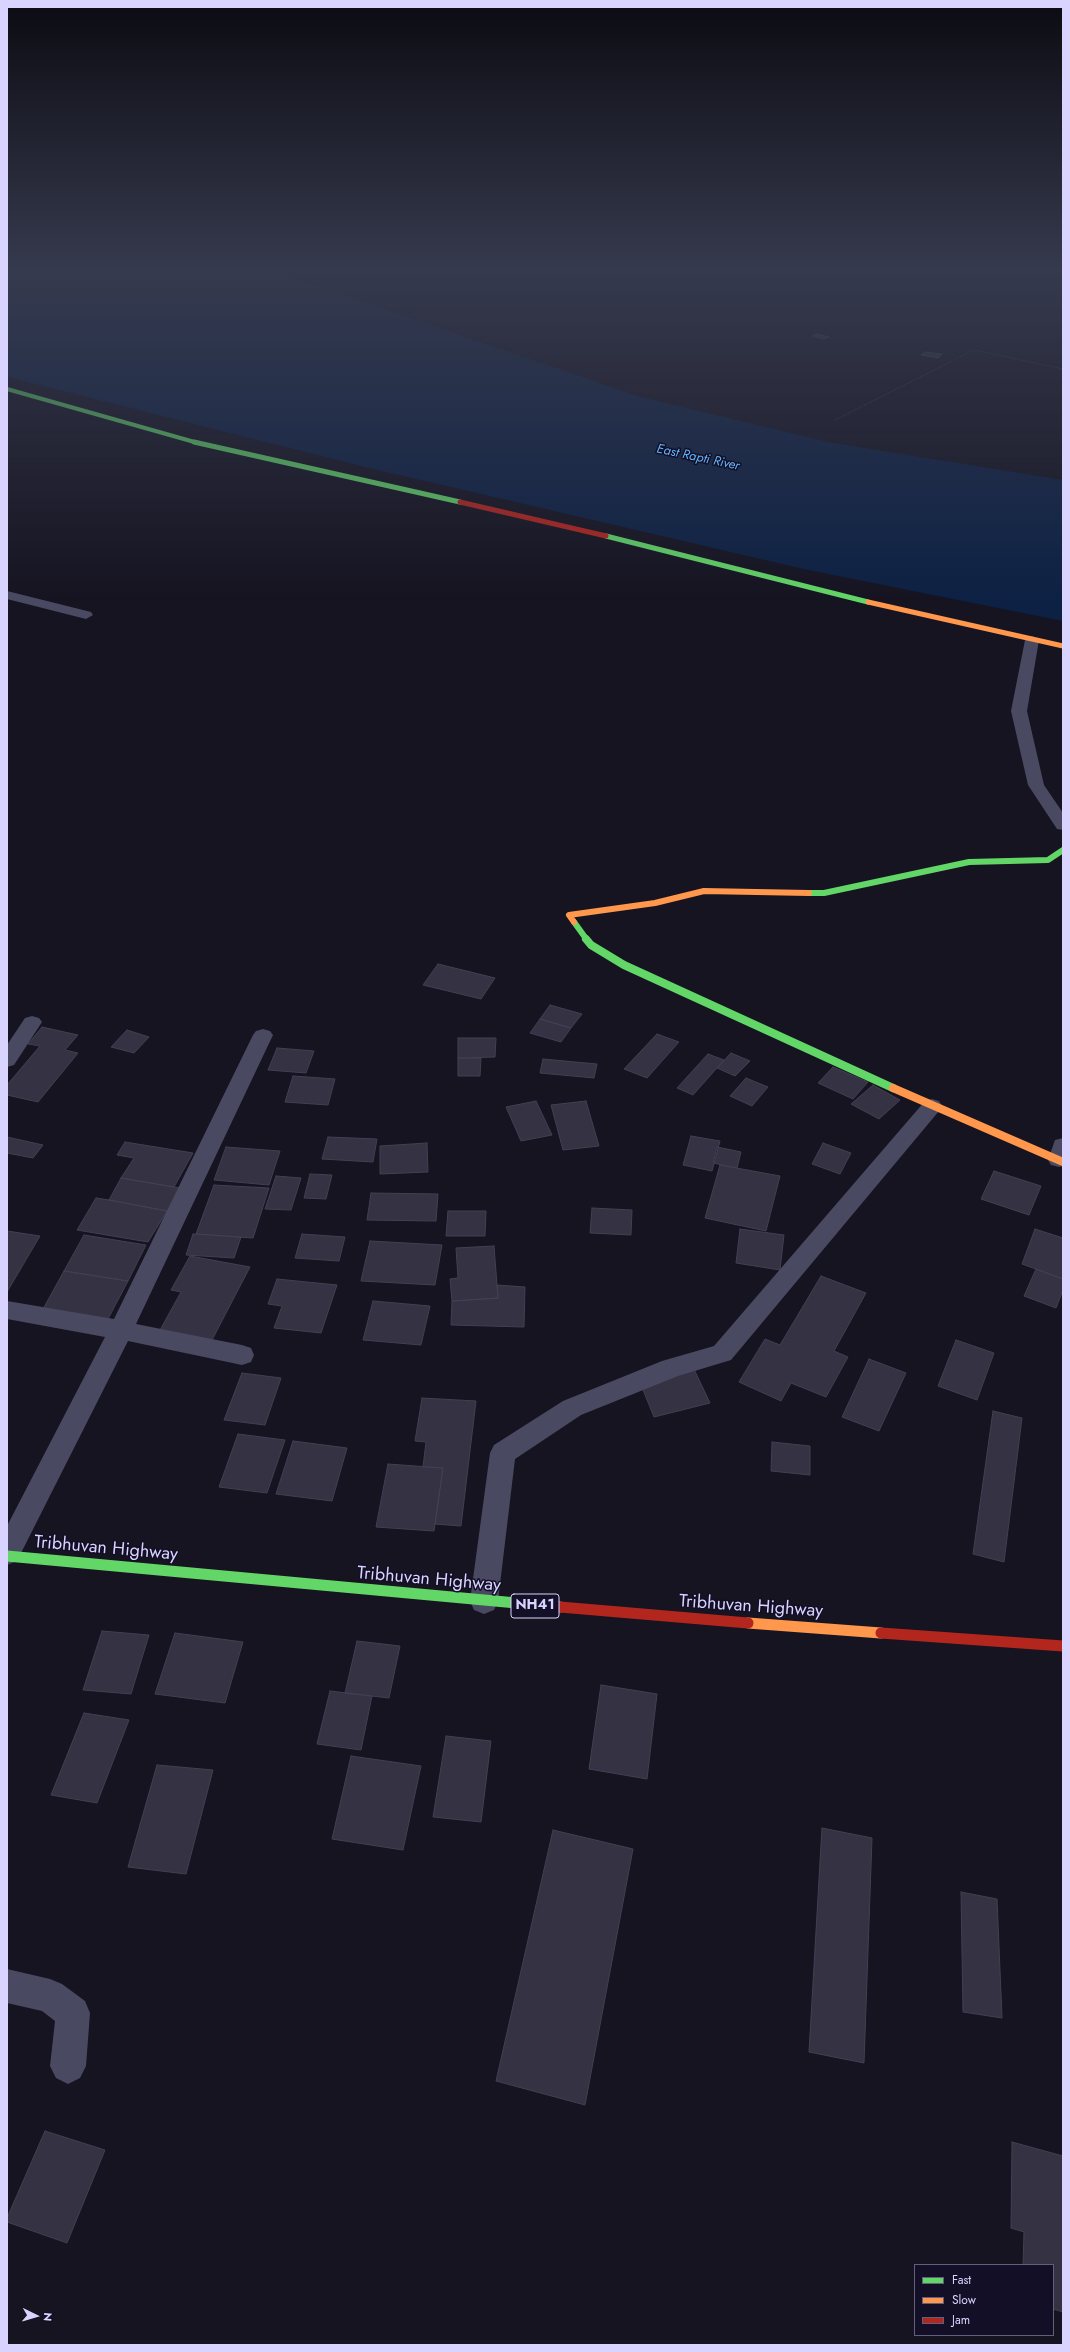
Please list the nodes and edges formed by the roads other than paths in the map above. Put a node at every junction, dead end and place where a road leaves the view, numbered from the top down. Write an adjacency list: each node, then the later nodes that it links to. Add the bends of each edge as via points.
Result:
1 (7, 389): 4 (street, via 213,447 553,523 887,607)
2 (7, 595): 3 (street)
3 (86, 615)
4 (1032, 640): 5 (street); 6 (street, via 1019,711 1036,785)
5 (1063, 646)
6 (1063, 825)
7 (1063, 850): 11 (street, via 1048,860 969,862 824,893 704,891 655,903 569,915 591,944 624,965)
8 (32, 1022): 10 (street)
9 (263, 1035): 14 (street)
10 (7, 1060)
11 (932, 1106): 12 (street); 17 (street, via 722,1353 670,1368 572,1408 503,1453)
12 (1062, 1156)
13 (7, 1310): 14 (street)
14 (121, 1330): 15 (street); 16 (street)
15 (242, 1355)
16 (7, 1554): 17 (street, Tribhuvan Highway / NH41)
17 (484, 1601): 18 (street, Tribhuvan Highway / NH41)
18 (1063, 1646)
19 (7, 1986): 20 (street, via 50,1996 73,2013)
20 (68, 2066)

